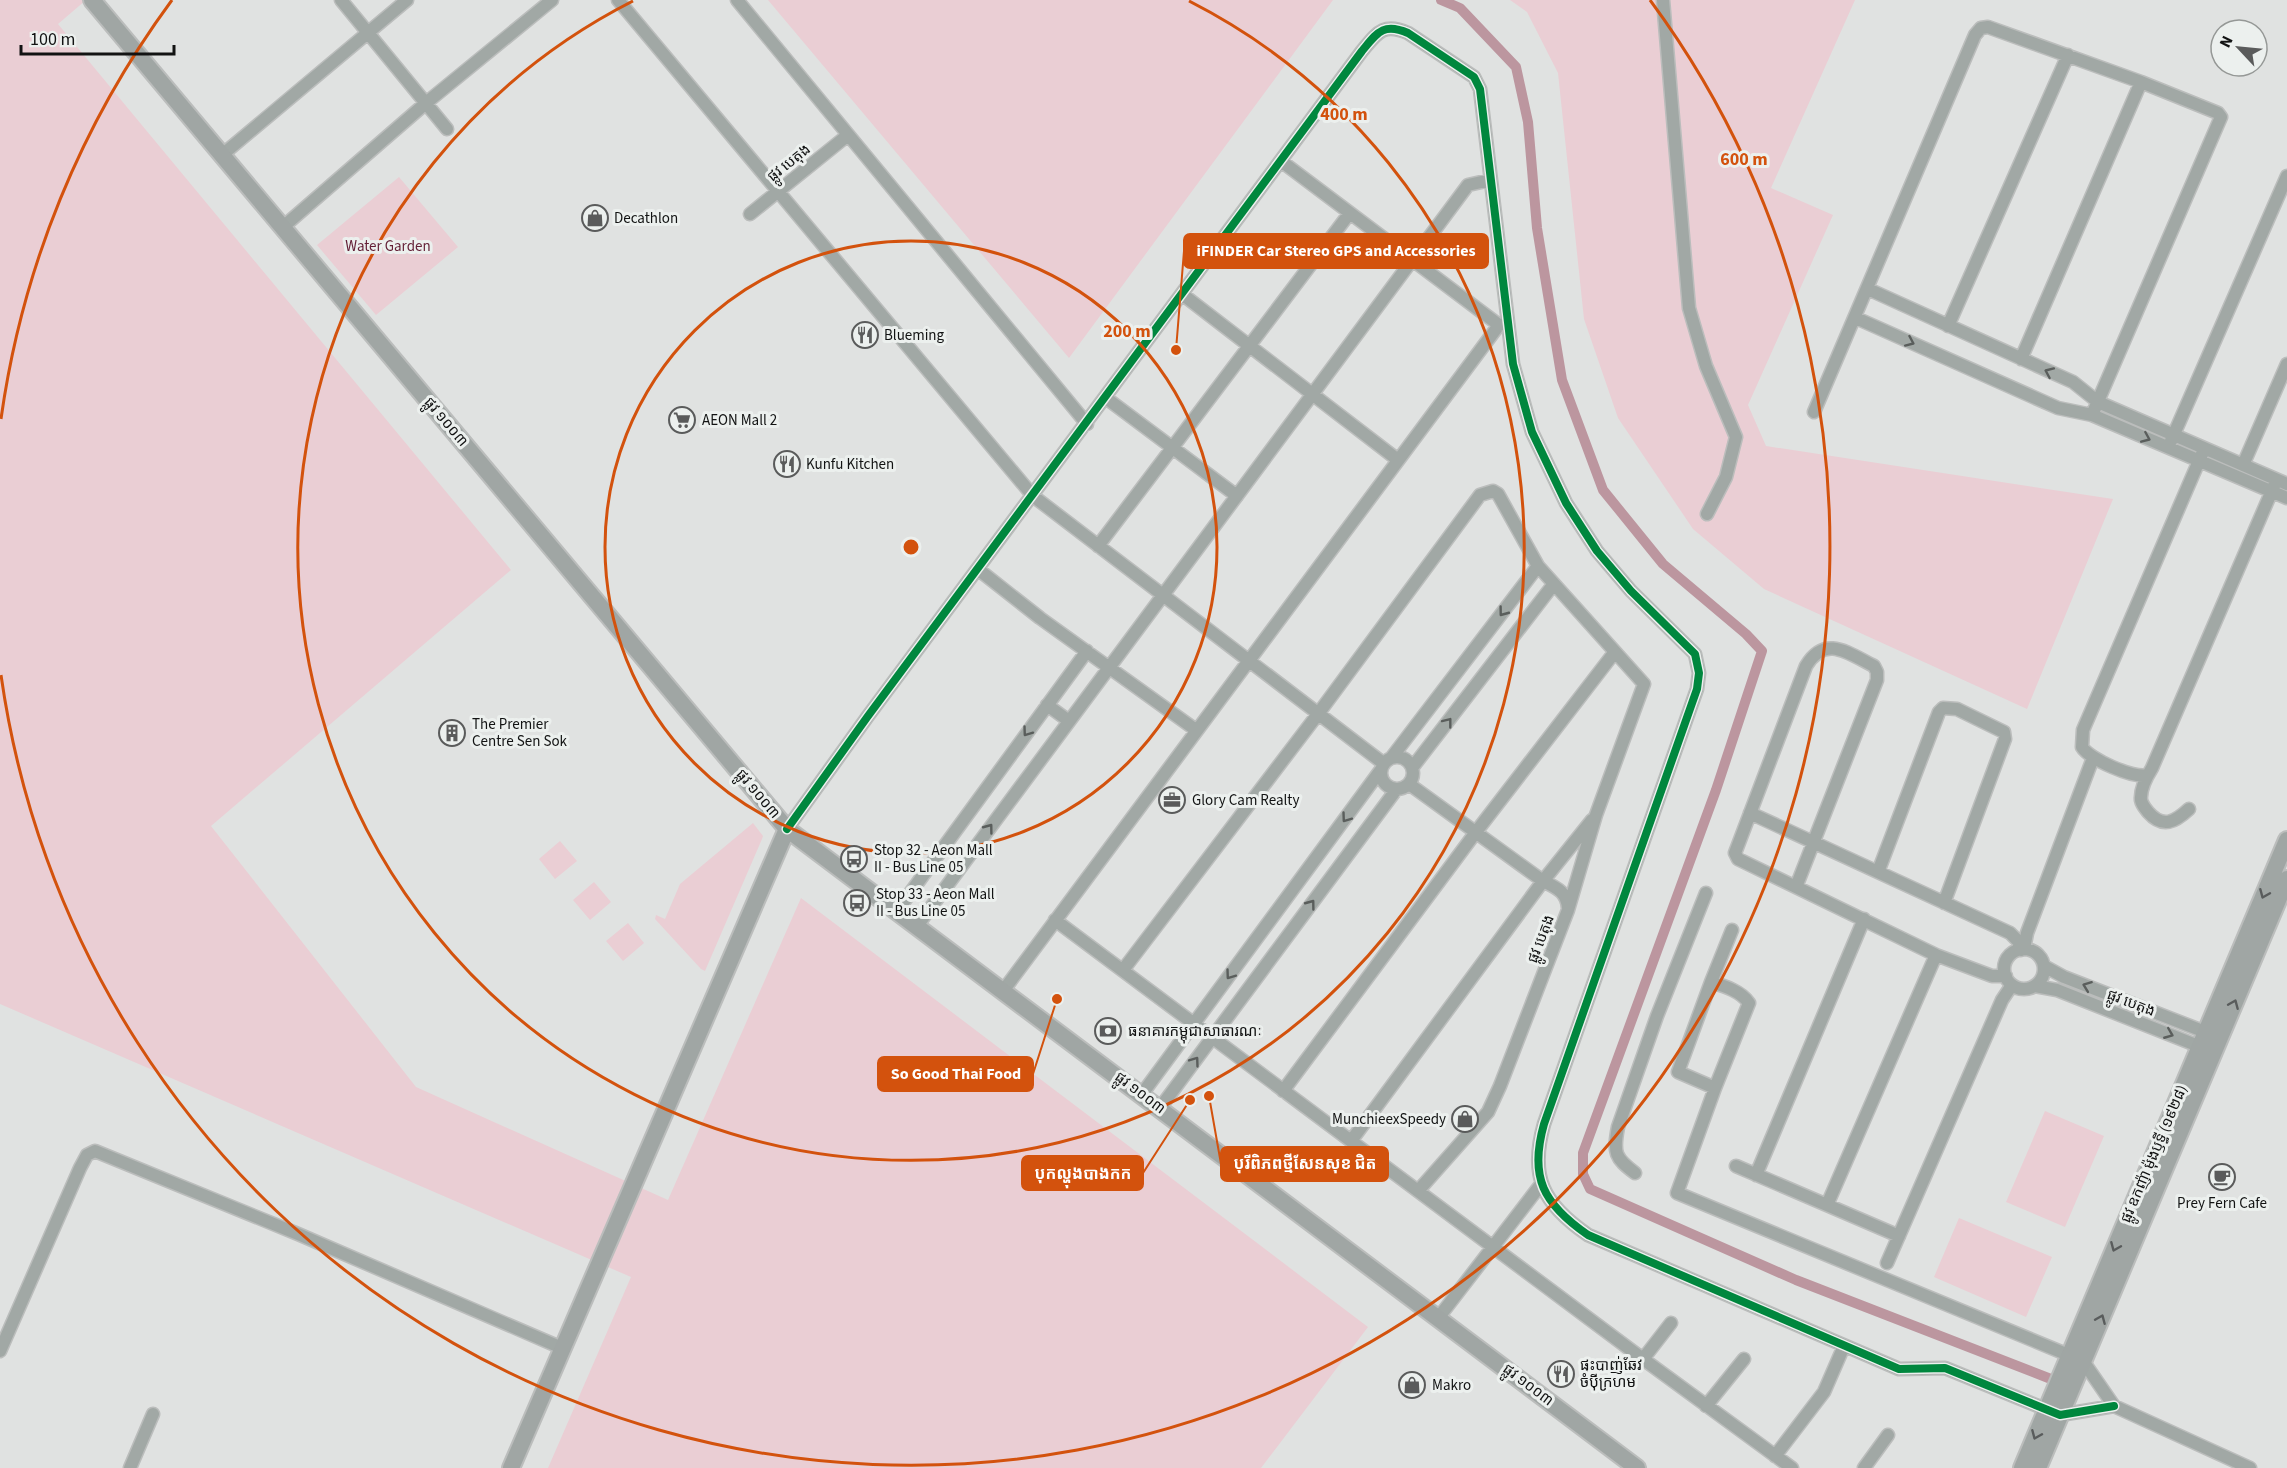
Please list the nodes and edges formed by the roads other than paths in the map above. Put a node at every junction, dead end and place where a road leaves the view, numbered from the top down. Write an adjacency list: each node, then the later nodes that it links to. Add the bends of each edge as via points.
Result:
1 (92, 0): 14 (main road, ផ្លូវ ១០០៣)
2 (341, 0): 8 (street)
3 (407, 0): 8 (street)
4 (552, 0): 11 (street)
5 (618, 0): 18 (street)
6 (737, 0): 13 (street)
7 (1663, 0): 49 (street, via 1689,308 1706,366 1736,438 1726,477)
8 (368, 33): 11 (street); 14 (street)
9 (2068, 55): 10 (street); 23 (street, via 1988,27 1977,31); 27 (street)
10 (2141, 82): 29 (street); 33 (street, via 2221,117)
11 (426, 103): 12 (street); 21 (street)
12 (447, 129)
13 (848, 135): 18 (street, ផ្លូវ បេតុង); 36 (street)
14 (222, 155): 21 (main road, ផ្លូវ ១០០៣)
15 (1281, 161): 17 (street, via 1378,32 1397,28 1474,77 1480,88); 20 (street); 24 (street)
16 (2287, 176): 37 (street)
17 (1490, 180): 22 (street, via 1468,185); 26 (street)
18 (778, 191): 19 (street, ផ្លូវ បេតុង); 46 (street)
19 (750, 214)
20 (1349, 214): 22 (street); 28 (street)
21 (283, 227): 72 (main road, ផ្លូវ ១០០៣)
22 (1412, 261): 26 (street); 31 (street)
23 (1868, 289): 25 (street); 27 (street)
24 (1182, 294): 28 (street); 32 (street)
25 (1856, 318): 34 (street); 35 (street, one-way to 35, via 2058,408)
26 (1503, 324): 41 (street); 107 (street, via 1523,405 1566,503 1614,573 1689,646 1699,673 1697,689 1544,1124 1537,1158)
27 (1948, 326): 29 (street)
28 (1250, 346): 31 (street); 38 (street)
29 (2020, 359): 33 (street, one-way to 29, via 2073,382)
30 (2287, 364): 43 (street)
31 (1312, 395): 41 (street); 47 (street)
32 (1106, 398): 36 (street); 38 (street)
33 (2098, 402): 35 (street); 37 (street)
34 (1814, 412)
35 (2092, 415): 39 (street, one-way to 39)
36 (1087, 424): 46 (street)
37 (2174, 435): 39 (street); 40 (street)
38 (1173, 448): 47 (street); 50 (street)
39 (2168, 448): 42 (street)
40 (2205, 448): 42 (street); 43 (street)
41 (1398, 460): 57 (street)
42 (2199, 461): 45 (street); 63 (street, via 2083,730 2082,747)
43 (2243, 465): 44 (street)
44 (2282, 482): 45 (street)
45 (2271, 492): 48 (street); 66 (street)
46 (1033, 496): 50 (street); 52 (street)
47 (1237, 496): 54 (street)
48 (2287, 498)
49 (1707, 514)
50 (1098, 546): 54 (street)
51 (1538, 566): 53 (street); 60 (street, via 1498,494 1493,491 1480,495); 64 (street, one-way to 64)
52 (979, 570): 55 (street); 72 (street)
53 (1553, 585): 56 (street); 65 (street, one-way to 53)
54 (1163, 596): 57 (street); 58 (street)
55 (1087, 651): 58 (street); 59 (street)
56 (1614, 653): 71 (street, ផ្លូវ បេតុង, via 1644,684); 73 (street)
57 (1248, 661): 60 (street); 62 (street)
58 (1109, 668): 61 (street); 62 (street)
59 (1047, 705): 61 (street); 83 (street, one-way to 83)
60 (1318, 714): 64 (street); 91 (street)
61 (1069, 721): 86 (street, one-way to 61)
62 (1196, 730): 84 (street)
63 (2093, 758): 66 (street, via 2136,776); 88 (street)
64 (1385, 764): 65 (street, via 1406,760); 68 (street, via 1384,784); 96 (street, one-way to 96)
65 (1412, 768): 67 (street)
66 (2147, 775): 69 (street, via 2142,803 2159,822 2177,820)
67 (1408, 784): 68 (street); 73 (street)
68 (1396, 790): 97 (street, one-way to 68)
69 (2188, 809)
70 (1750, 813): 75 (street); 75 (street, via 1809,660 1826,647 1833,647 1874,666 1877,680); 79 (street, via 1736,856)
71 (1596, 815): 78 (street); 82 (street, ផ្លូវ បេតុង)
72 (787, 829): 83 (main road, ផ្លូវ ១០០៣); 116 (main road)
73 (1476, 832): 78 (street); 100 (street)
74 (2287, 840): 98 (main road, ផ្លូវ ឧកញ៉ា ម៉ុងឫទ្ធី (១៩២៨), one-way to 98)
75 (1814, 842): 76 (street); 79 (street)
76 (1878, 872): 81 (street); 81 (street, via 1940,712 1943,708 1957,709 2004,732 2005,739)
77 (2287, 879): 98 (main road, ផ្លូវ ឧកញ៉ា ម៉ុងឫទ្ធី (១៩២៨), one-way to 77)
78 (1543, 881): 82 (street, via 1563,892); 103 (street)
79 (1797, 887): 85 (street)
80 (1706, 893): 105 (street, via 1618,1127 1614,1144 1619,1161)
81 (1944, 903): 88 (street, via 2010,933)
82 (1568, 910): 108 (street, ផ្លូវ បេតុង, via 1488,1112)
83 (897, 911): 86 (main road, ផ្លូវ ១០០៣)
84 (1056, 920): 91 (street); 95 (street)
85 (1864, 920): 89 (street); 106 (street)
86 (917, 926): 95 (main road, ផ្លូវ ១០០៣)
87 (1732, 930): 93 (street)
88 (2023, 949): 90 (street, via 2037,954); 92 (street, via 2008,958 2005,965)
89 (1936, 955): 92 (street); 109 (street)
90 (2044, 966): 94 (street, via 2043,977); 98 (street, ផ្លូវ បេតុង, one-way to 90)
91 (1123, 970): 96 (street)
92 (2009, 981): 94 (street, via 2024,989); 110 (street)
93 (1711, 982): 99 (street, via 1727,987 1749,1003); 99 (street, via 1678,1072)
94 (2035, 986): 98 (street, ផ្លូវ បេតុង, one-way to 98)
95 (1003, 990): 101 (main road, ផ្លូវ ១០០៣)
96 (1194, 1023): 97 (street); 101 (street)
97 (1213, 1037): 100 (street); 102 (street, one-way to 97)
98 (2210, 1042): 120 (main road, ផ្លូវ ឧកញ៉ា ម៉ុងឫទ្ធី (១៩២៨))
99 (1715, 1088): 120 (street, via 1677,1193)
100 (1283, 1091): 103 (street)
101 (1142, 1094): 102 (main road, ផ្លូវ ១០០៣)
102 (1160, 1108): 113 (main road, ផ្លូវ ១០០៣)
103 (1351, 1141): 108 (street)
104 (1736, 1166): 106 (street)
105 (1635, 1173)
106 (1756, 1175): 109 (street)
107 (1542, 1183): 111 (street); 115 (street, via 1562,1215 1588,1235)
108 (1418, 1191): 111 (street)
109 (1827, 1205): 110 (street)
110 (1899, 1236): 112 (street)
111 (1492, 1247): 113 (street); 118 (street)
112 (1887, 1263)
113 (1439, 1317): 129 (main road, ផ្លូវ ១០០៣)
114 (1671, 1323): 118 (street)
115 (1844, 1346): 123 (street, via 1899,1369 1946,1368); 126 (street, via 1824,1392)
116 (562, 1348): 117 (street, via 96,1151 87,1155 80,1168); 128 (main road)
117 (0, 1351)
118 (1643, 1359): 122 (street)
119 (1744, 1359): 122 (street)
120 (2074, 1364): 121 (street); 123 (main road, ផ្លូវ ឧកញ៉ា ម៉ុងឫទ្ធី (១៩២៨))
121 (2114, 1406): 123 (street); 134 (street)
122 (1706, 1407): 126 (street)
123 (2055, 1408): 132 (main road, ផ្លូវ ឧកញ៉ា ម៉ុងឫទ្ធី (១៩២៨), one-way to 132); 133 (main road, ផ្លូវ ឧកញ៉ា ម៉ុងឫទ្ធី (១៩២៨))
124 (153, 1414): 127 (street)
125 (1887, 1435): 131 (street)
126 (1774, 1456): 130 (street)
127 (130, 1468)
128 (511, 1468)
129 (1637, 1468)
130 (1792, 1468)
131 (1864, 1468)
132 (2022, 1468)
133 (2038, 1468)
134 (2250, 1468)

